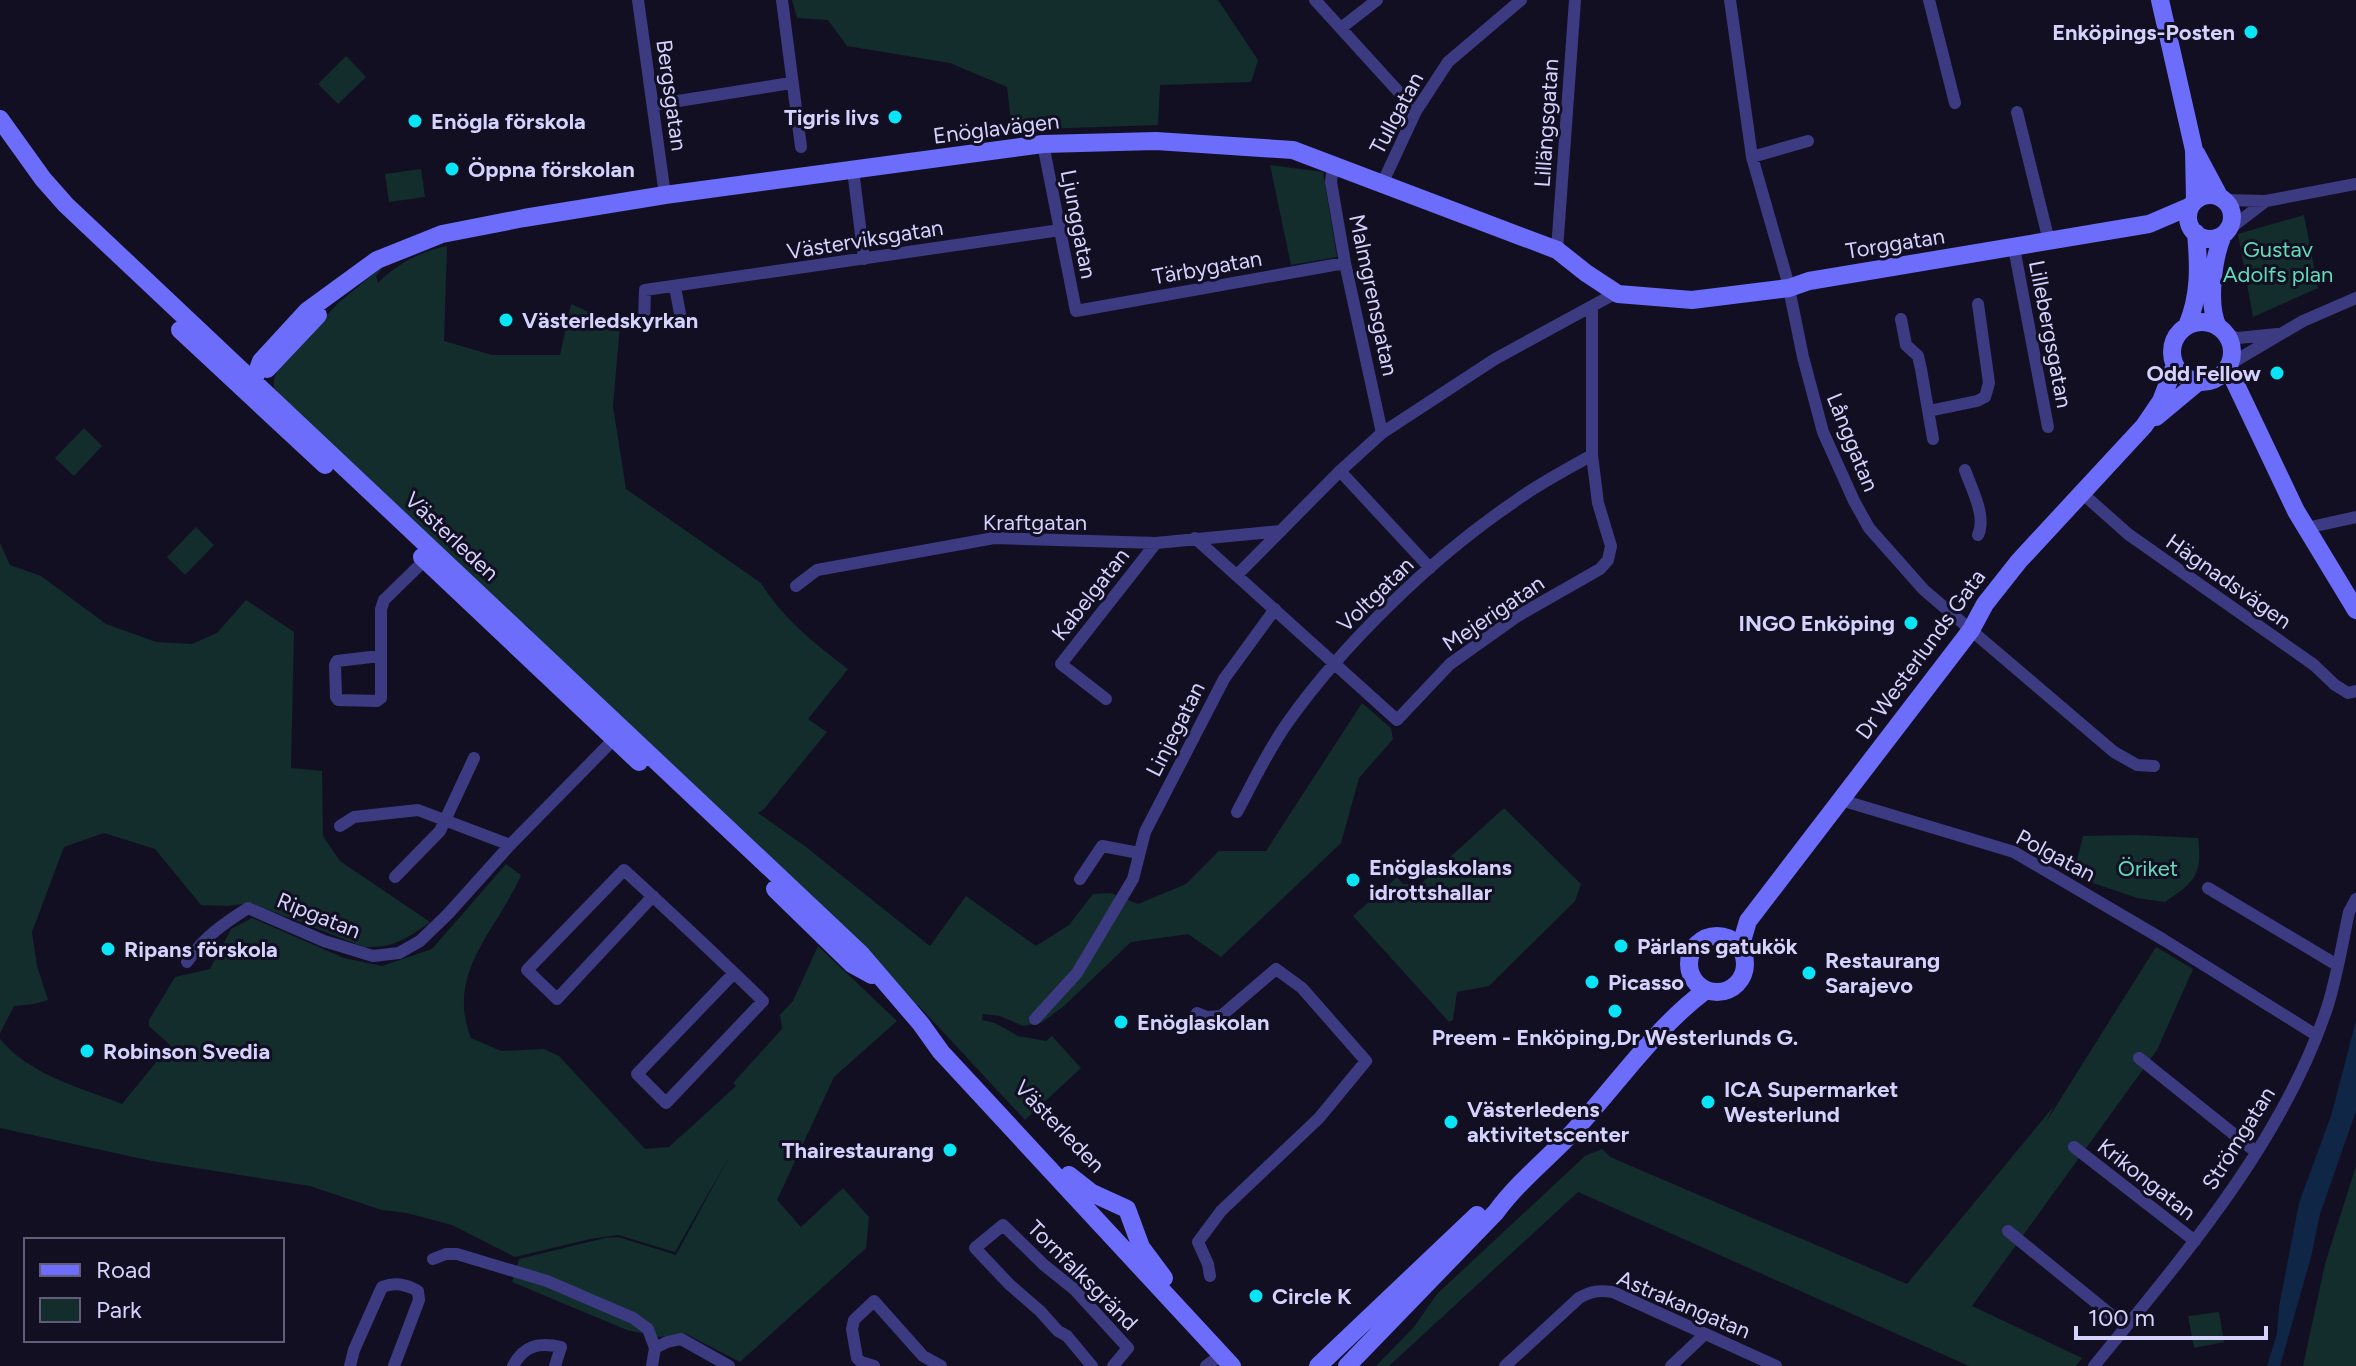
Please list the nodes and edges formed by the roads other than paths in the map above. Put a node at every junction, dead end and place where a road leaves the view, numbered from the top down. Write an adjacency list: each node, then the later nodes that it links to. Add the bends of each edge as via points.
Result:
1 (638, 0): 13 (street, Bergsgatan)
2 (782, 0): 11 (street)
3 (1315, 0): 10 (street)
4 (1377, 0): 10 (street)
5 (1521, 0): 14 (street, Tullgatan, via 1448,62)
6 (1575, 0): 37 (street, Lillängsgatan)
7 (1730, 0): 22 (street, Långgatan)
8 (1929, 0): 12 (street)
9 (2160, 0): 21 (street)
10 (1341, 28): 14 (street)
11 (791, 83): 13 (street); 20 (street)
12 (1955, 103)
13 (653, 105): 27 (street, Bergsgatan)
14 (1416, 111): 25 (street, Tullgatan)
15 (2017, 112): 35 (street, Lillebergsgatan)
16 (0, 119): 54 (street, Västerleden, via 66,205)
17 (0, 139): 54 (street, Västerleden, via 59,213)
18 (1808, 141): 22 (street)
19 (1043, 144): 23 (street, Enöglavägen, via 1220,143 1293,150); 24 (street, Enöglavägen); 32 (street, Ljunggatan)
20 (801, 147)
21 (2194, 150): 28 (street); 30 (street)
22 (1752, 157): 41 (street, Långgatan)
23 (1333, 165): 25 (street, Enöglavägen); 39 (street, Malmgrensgatan, via 1331,182)
24 (853, 170): 27 (street, Enöglavägen); 38 (street)
25 (1382, 184): 37 (street, Enöglavägen)
26 (2356, 184): 29 (street)
27 (665, 195): 54 (street, Enöglavägen, via 442,234 396,250 335,289 294,343)
28 (2222, 198): 29 (street); 30 (street, via 2207,195); 34 (street, via 2232,211)
29 (2266, 201): 34 (street)
30 (2193, 203): 31 (street, Torggatan); 33 (street, via 2188,218)
31 (2149, 224): 33 (street, Torggatan); 35 (street, Torggatan)
32 (1060, 230): 38 (street, Västerviksgatan); 46 (street, Ljunggatan)
33 (2194, 232): 34 (street, via 2214,239); 48 (street, Dr Westerlunds Gata, via 2199,272)
34 (2226, 232): 49 (street, via 2217,251 2211,306)
35 (2049, 241): 36 (street, Torggatan)
36 (2014, 248): 41 (street, Torggatan); 58 (street, Lillebergsgatan)
37 (1557, 250): 42 (street, Enöglavägen)
38 (864, 259): 40 (street, Västerviksgatan)
39 (1345, 263): 46 (street, Tärbygatan); 59 (street, Malmgrensgatan)
40 (675, 287)
41 (1789, 288): 42 (street, Torggatan, via 1692,300); 77 (street, Långgatan, via 1823,432 1854,501 1892,556)
42 (1616, 293): 45 (street)
43 (2356, 298): 50 (street)
44 (1978, 304): 56 (street, via 1989,383 1985,397)
45 (1592, 308): 59 (street, via 1495,359); 61 (street)
46 (1076, 311)
47 (1901, 319): 56 (street, via 1906,345 1918,356)
48 (2187, 326): 49 (street, via 2198,322); 51 (street, Dr Westerlunds Gata, via 2175,339)
49 (2223, 331): 50 (street, via 2238,338); 52 (street, via 2231,344)
50 (2284, 333): 52 (street)
51 (2175, 365): 53 (street, via 2180,373); 57 (street, Dr Westerlunds Gata)
52 (2229, 366): 53 (street, Dr Westerlunds Gata); 55 (street)
53 (2205, 382): 55 (street); 57 (street, Dr Westerlunds Gata)
54 (249, 385): 71 (street, Västerleden)
55 (2243, 400): 66 (street)
56 (1929, 411): 60 (street)
57 (2144, 426): 64 (street, Dr Westerlunds Gata)
58 (2048, 427)
59 (1382, 433): 63 (street)
60 (1933, 439)
61 (1592, 455): 72 (street, Voltgatan, via 1514,501); 79 (street, Mejerigatan, via 1611,546 1605,565 1516,617 1450,664 1397,720)
62 (1965, 470): 68 (street, via 1979,515)
63 (1340, 471): 67 (street); 72 (street)
64 (2083, 494): 77 (street, Dr Westerlunds Gata, via 2019,561); 80 (street, Hägnadsvägen, via 2128,534 2335,685 2348,693)
65 (2356, 517): 66 (street)
66 (2306, 528): 76 (street)
67 (1281, 531): 69 (street, Kraftgatan); 73 (street)
68 (1978, 535)
69 (1195, 538): 70 (street, Kraftgatan); 73 (street)
70 (1156, 543): 74 (street, Kraftgatan, via 994,538 817,570); 81 (street, Kabelgatan, via 1061,664)
71 (429, 556): 78 (street, via 384,600); 82 (street, Västerleden)
72 (1430, 568): 79 (street, Voltgatan)
73 (1237, 575): 75 (street)
74 (796, 586)
75 (1275, 609): 79 (street); 90 (street, Linjegatan, via 1224,679)
76 (2356, 610)
77 (1971, 630): 84 (street, Långgatan, via 2114,752 2137,765); 85 (street, Dr Westerlunds Gata)
78 (380, 656): 78 (street, via 381,698 338,700 337,661)
79 (1335, 661): 86 (street, Voltgatan, via 1286,725)
80 (2356, 691)
81 (1106, 699)
82 (619, 734): 89 (street, Ripgatan); 105 (street, Västerleden, via 852,964 881,980)
83 (474, 758): 87 (street)
84 (2154, 766)
85 (1841, 800): 96 (street, Dr Westerlunds Gata); 106 (street, Polgatan, via 2014,852)
86 (1237, 812)
87 (444, 821): 88 (street, via 418,810 354,817); 89 (street); 91 (street)
88 (340, 826)
89 (510, 845): 99 (street, Ripgatan, via 430,932 399,953 373,956 248,908 200,942)
90 (1139, 853): 92 (street, via 1102,846); 104 (street, Linjegatan, via 1133,879 1077,973)
91 (395, 877)
92 (1080, 879)
93 (2208, 888): 100 (street)
94 (653, 896): 94 (street, via 624,870 527,970 557,999); 101 (street)
95 (2356, 899): 100 (street, Strömgatan)
96 (1748, 921): 97 (street, Dr Westerlunds Gata); 98 (street, Dr Westerlunds Gata)
97 (1723, 936): 98 (street); 102 (street, Dr Westerlunds Gata, via 1709,936 1695,946 1688,965)
98 (1740, 948): 102 (street, Dr Westerlunds Gata, via 1744,971 1736,984 1717,992)
99 (187, 962)
100 (2337, 965): 106 (street, Strömgatan)
101 (734, 973): 101 (street, via 763,1001 666,1103 637,1074)
102 (1699, 985): 110 (street, Dr Westerlunds Gata, via 1571,1134)
103 (1197, 1013): 116 (street, via 1221,1016 1276,969 1302,988 1366,1061 1319,1118 1205,1231 1198,1242)
104 (1035, 1019)
105 (921, 1024): 111 (street, Västerleden, via 949,1044 1063,1169); 112 (street, Västerleden)
106 (2316, 1035): 109 (street, Strömgatan)
107 (2139, 1058): 109 (street)
108 (2074, 1147): 114 (street, Krikongatan)
109 (2256, 1152): 114 (street, Strömgatan)
110 (1512, 1190): 133 (street, via 1486,1206); 134 (street)
111 (1108, 1200): 112 (street, via 1101,1205); 117 (street, Västerleden, via 1127,1209 1141,1247)
112 (1098, 1222): 117 (street, Västerleden)
113 (2008, 1231): 118 (street)
114 (2195, 1241): 118 (street, Strömgatan)
115 (433, 1259): 120 (street, via 457,1254 563,1289 633,1318 648,1329)
116 (1210, 1276)
117 (1178, 1305): 121 (street, Västerleden)
118 (2126, 1327): 138 (street, Strömgatan)
119 (1704, 1335): 135 (street, Astrakangatan, via 1613,1292 1590,1292); 136 (street); 137 (street, Astrakangatan)
120 (655, 1348): 127 (street); 128 (street, via 681,1339)
121 (1227, 1360): 132 (street)
122 (1116, 1365): 131 (street, Tornfalksgränd, via 1128,1348 1074,1289 1003,1225 975,1248)
123 (350, 1366): 124 (street, via 382,1287 391,1283 418,1291 419,1300)
124 (394, 1366)
125 (513, 1366): 126 (street, via 537,1343 561,1347)
126 (555, 1366)
127 (652, 1366)
128 (729, 1366)
129 (874, 1366): 130 (street, via 857,1358 852,1329 874,1301 923,1356)
130 (941, 1366)
131 (1092, 1366)
132 (1206, 1366)
133 (1318, 1366)
134 (1347, 1366)
135 (1505, 1366)
136 (1671, 1366)
137 (1776, 1366)
138 (2094, 1366)

